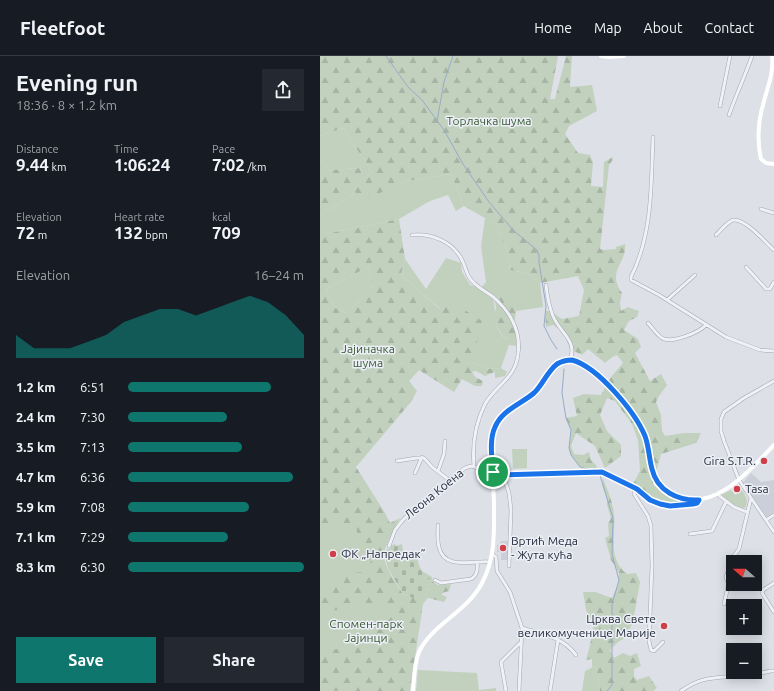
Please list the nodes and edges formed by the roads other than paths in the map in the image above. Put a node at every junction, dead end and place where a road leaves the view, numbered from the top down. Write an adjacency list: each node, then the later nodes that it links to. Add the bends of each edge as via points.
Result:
1 (602, 56): 2 (main road)
2 (624, 56)
3 (730, 56): 6 (street)
4 (752, 56): 7 (street)
5 (772, 56): 9 (main road, via 773,72 761,112 760,136 761,158 766,163)
6 (720, 106)
7 (729, 115)
8 (653, 137): 19 (street, via 647,225 642,251 631,278 632,281)
9 (774, 164)
10 (761, 209): 11 (street)
11 (774, 213)
12 (412, 235): 29 (street, via 421,234 449,244 462,259 472,282 497,300 515,326 518,346 516,364 488,400 480,415 474,437)
13 (716, 235): 14 (street, via 731,221 736,220 750,227)
14 (774, 250)
15 (746, 267): 17 (street, via 766,289 770,289)
16 (695, 275): 19 (street)
17 (774, 282)
18 (546, 285): 23 (street, via 553,317 573,348)
19 (667, 300): 21 (street)
20 (648, 323): 21 (street, via 665,339 699,331)
21 (706, 325): 22 (street, via 735,341 765,351)
22 (774, 351)
23 (570, 360): 31 (main road, via 557,364 534,393 500,418 492,438); 39 (main road, via 583,365 601,378 633,415 647,440 653,474 658,484 680,498)
24 (774, 381): 35 (street, via 723,413 721,431)
25 (445, 440): 30 (street, via 444,454)
26 (774, 445): 35 (main road)
27 (422, 458): 28 (street); 30 (street); 32 (street)
28 (397, 461)
29 (474, 466): 31 (street, Леона Коена); 34 (street, Леона Коена, via 465,468)
30 (438, 471): 34 (street)
31 (493, 472): 33 (street, Леона Коена); 48 (main road)
32 (415, 473)
33 (503, 475): 36 (street, Леона Коена, via 601,472); 52 (street, via 511,510)
34 (449, 480): 47 (street, Леона Коена, via 432,499 402,521 395,530)
35 (739, 480): 37 (main road); 38 (street)
36 (635, 488): 39 (street, via 650,500 665,506 693,504); 61 (street, via 634,494 648,516 651,526 651,650 654,651)
37 (717, 494): 39 (main road); 40 (street)
38 (751, 498): 41 (street); 43 (street)
39 (699, 500)
40 (726, 502): 41 (street); 46 (street, via 712,531)
41 (747, 512): 49 (street, via 739,549)
42 (774, 515): 43 (street)
43 (766, 520): 45 (street)
44 (438, 525): 50 (street, via 438,546 445,557 452,562)
45 (774, 532)
46 (690, 534)
47 (389, 546)
48 (492, 554): 51 (main road); 58 (street, via 496,557 497,571 510,592)
49 (734, 555)
50 (477, 562): 51 (street); 53 (street, via 475,577 471,579 440,583)
51 (490, 562): 64 (main road, via 475,594 429,637 423,646 415,666)
52 (509, 566)
53 (435, 580)
54 (774, 583): 57 (street, via 762,593)
55 (728, 591): 56 (street)
56 (724, 604)
57 (774, 612)
58 (522, 628): 59 (street); 60 (street)
59 (558, 640): 62 (street); 67 (street)
60 (521, 642): 65 (street, via 501,662); 66 (street)
61 (662, 642)
62 (576, 654)
63 (774, 671): 68 (street, via 704,679)
64 (413, 691)
65 (506, 691)
66 (519, 691)
67 (550, 691)
68 (680, 691)

